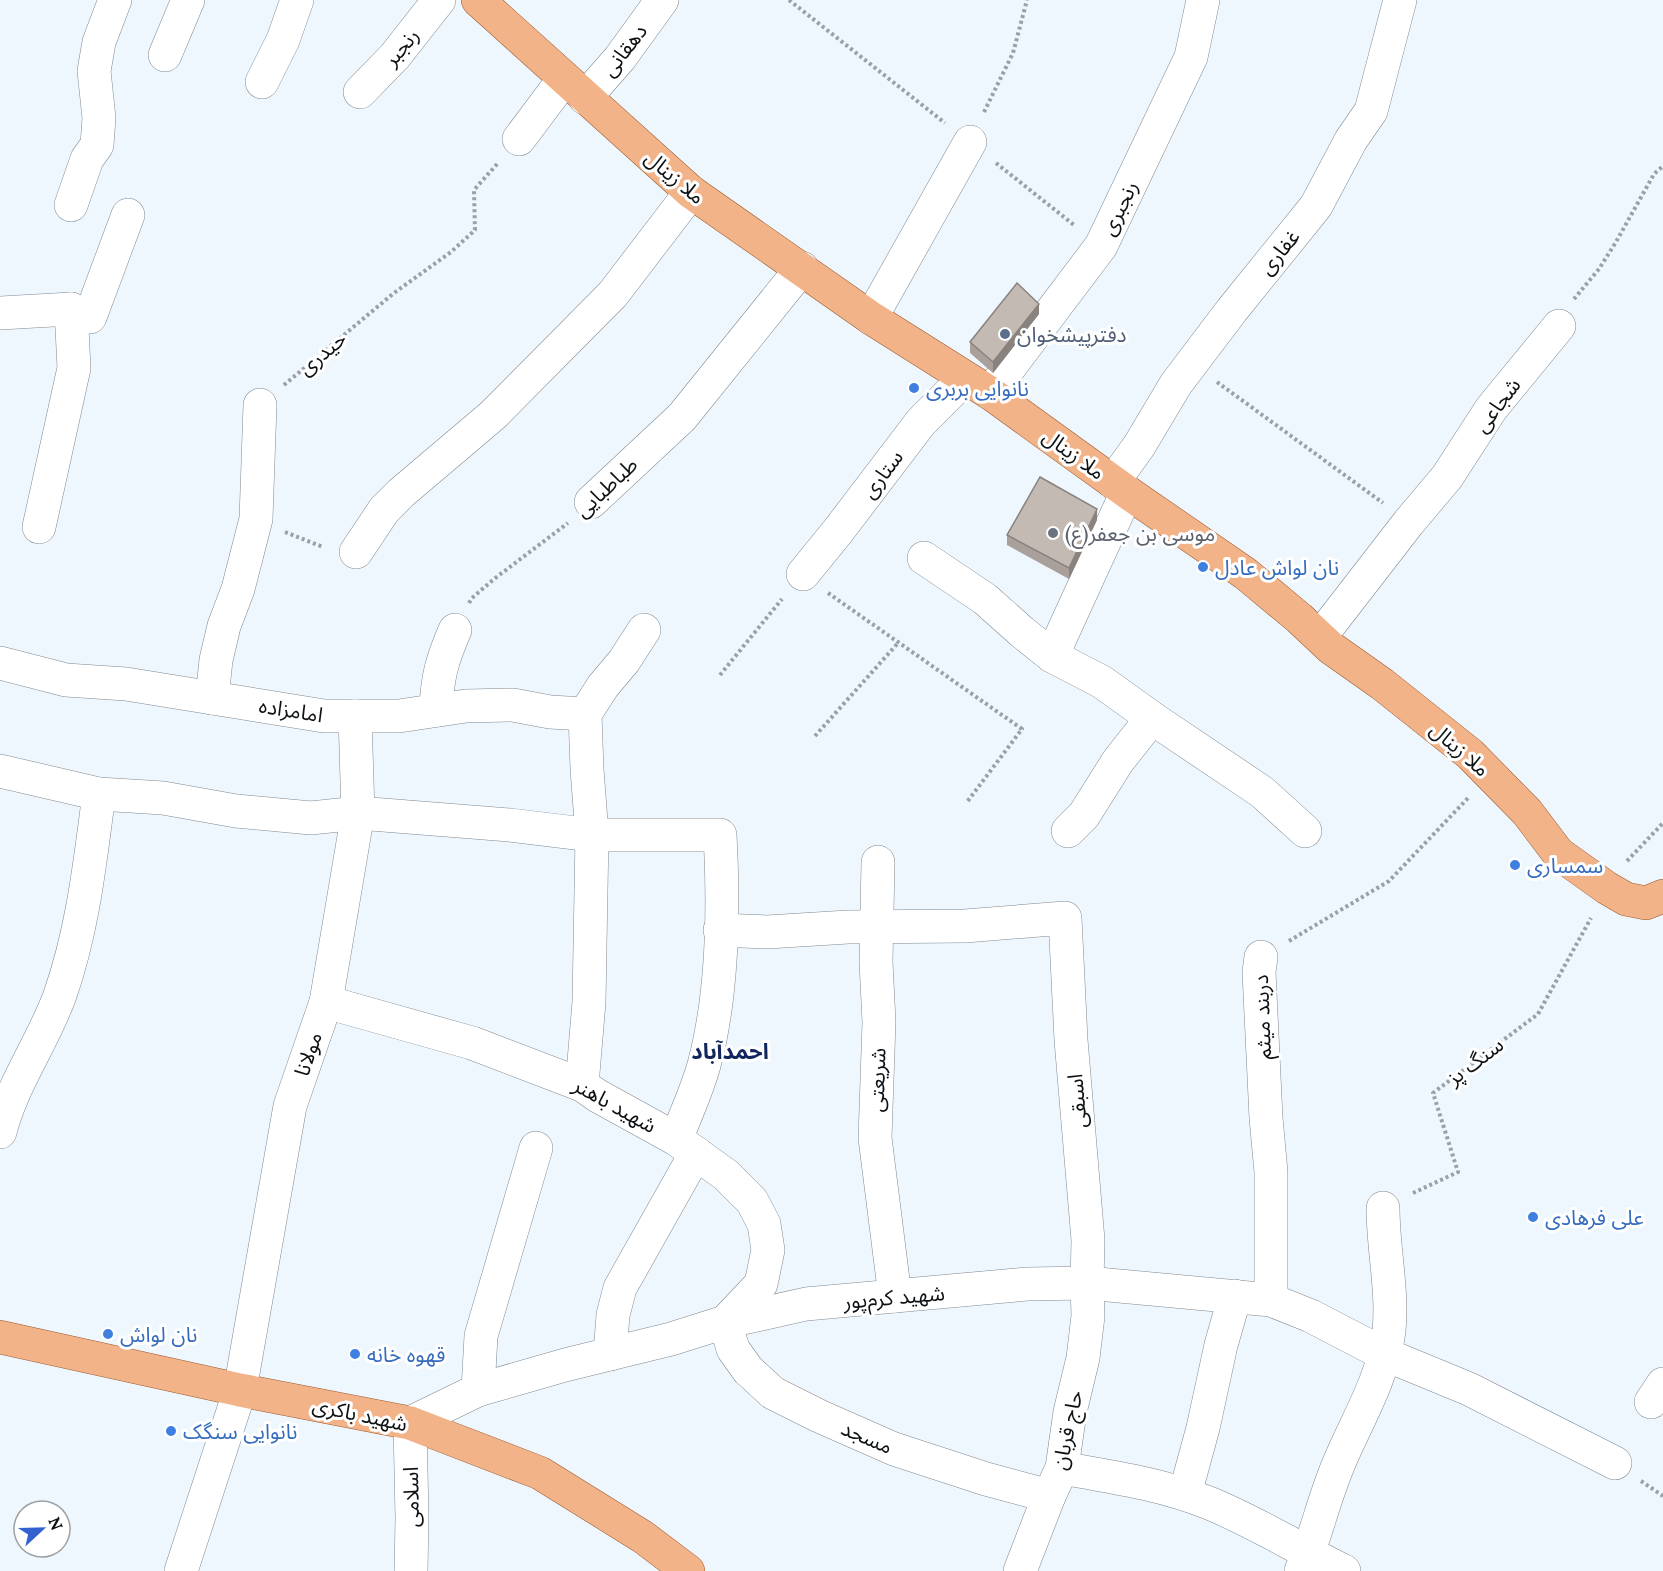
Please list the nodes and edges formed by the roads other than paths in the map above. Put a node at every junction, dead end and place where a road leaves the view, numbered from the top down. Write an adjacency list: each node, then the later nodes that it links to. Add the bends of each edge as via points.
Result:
1 (115, 0): 16 (street, via 99,42 94,71 99,118 97,145 87,159)
2 (188, 0): 9 (street)
3 (297, 0): 10 (street)
4 (440, 0): 12 (street, رنجبر)
5 (662, 0): 11 (street, دهقانی, via 620,58)
6 (1203, 0): 23 (street, رنجبری, via 1191,57 1101,246)
7 (1400, 0): 25 (street, غفاری, via 1371,111 1316,206 1176,384)
8 (496, 6): 11 (main road, ملا زینال)
9 (165, 55)
10 (262, 82)
11 (574, 88): 13 (street); 15 (main road, ملا زینال)
12 (360, 92)
13 (519, 139)
14 (970, 142): 21 (street)
15 (691, 192): 18 (main road, ملا زینال); 28 (street, via 613,294 493,415 384,510)
16 (71, 205)
17 (128, 215): 19 (street, via 90,317)
18 (802, 268): 21 (main road, ملا زینال); 26 (street, طباطبایی, via 682,417)
19 (71, 309): 20 (street); 27 (street, via 74,368)
20 (0, 313)
21 (872, 318): 23 (main road, ملا زینال)
22 (1559, 326): 33 (street, شجاعی)
23 (978, 386): 25 (main road, ملا زینال); 30 (street, ستاری, via 921,422)
24 (260, 405): 36 (street, via 256,519 218,649)
25 (1120, 487): 33 (main road, ملا زینال, via 1246,574); 34 (street, غفاری)
26 (591, 502)
27 (39, 527)
28 (356, 552)
29 (924, 558): 34 (street, via 985,599)
30 (803, 574)
31 (455, 630): 37 (street, via 442,660)
32 (644, 630): 38 (street)
33 (1320, 638): 48 (main road, ملا زینال, via 1490,774 1527,812 1558,853 1626,899 1646,903)
34 (1052, 656): 40 (street, via 1102,682)
35 (0, 663): 36 (street, امامزاده, via 66,680 126,684)
36 (212, 698): 39 (street, امامزاده, via 324,716)
37 (436, 710): 38 (street, امامزاده, via 513,705); 39 (street, امامزاده, via 399,716)
38 (585, 714): 46 (street)
39 (356, 716): 43 (street, مولانا)
40 (1152, 718): 44 (street, via 1084,815); 45 (street, via 1262,792)
41 (0, 771): 42 (street)
42 (99, 794): 43 (street, via 163,798 236,811 311,818); 54 (street, via 80,926 59,995 6,1110)
43 (358, 813): 46 (street); 52 (street, مولانا)
44 (1068, 831)
45 (1305, 831)
46 (592, 835): 50 (street, via 720,835); 53 (street, via 589,1002)
47 (878, 862): 49 (street, شریعتی)
48 (1663, 896)
49 (876, 928): 50 (street); 58 (street, اسبقی, via 1065,918 1088,1240); 59 (street, شریعتی, via 879,1022 875,1138)
50 (720, 930): 55 (street, via 711,1032)
51 (1261, 957): 61 (street, دربند میثم, via 1271,1172)
52 (326, 1002): 53 (street, شهید باهنر, via 472,1043); 66 (street, مولانا, via 290,1106)
53 (582, 1085): 55 (street, شهید باهنر)
54 (0, 1132)
55 (686, 1146): 62 (street, شهید باهنر, via 726,1175 752,1201 764,1224 768,1250 761,1284); 64 (street, via 621,1287 613,1315)
56 (536, 1148): 67 (street, via 481,1336)
57 (1383, 1208): 65 (street, via 1390,1299)
58 (1087, 1283): 59 (street, شهید کرم‌پور, via 1027,1284); 60 (street, شهید کرم‌پور); 70 (street, حاج قربان, via 1083,1358)
59 (895, 1296): 62 (street, شهید کرم‌پور, via 806,1304)
60 (1235, 1296): 61 (street, شهید کرم‌پور); 71 (street)
61 (1271, 1300): 65 (street, شهید کرم‌پور)
62 (725, 1322): 64 (street, شهید کرم‌پور); 70 (street, مسجد, via 733,1350 748,1370 773,1393 819,1416 894,1449 986,1479)
63 (0, 1337): 66 (main road, شهید باکری)
64 (610, 1354): 67 (street, شهید کرم‌پور)
65 (1384, 1354): 69 (street, شهید کرم‌پور, via 1469,1389); 72 (street)
66 (240, 1390): 68 (main road, شهید باکری); 74 (street, مولانا)
67 (478, 1390): 68 (street, شهید کرم‌پور)
68 (410, 1424): 73 (main road, شهید باکری, via 540,1473 643,1537); 75 (street, اسلامی)
69 (1615, 1463)
70 (1056, 1482): 71 (street, مسجد, via 1122,1478); 76 (street, حاج قربان)
71 (1185, 1494): 72 (street, مسجد, via 1244,1518)
72 (1304, 1562): 77 (street, مسجد)
73 (684, 1570)
74 (181, 1571)
75 (411, 1571)
76 (1020, 1571)
77 (1344, 1571)

